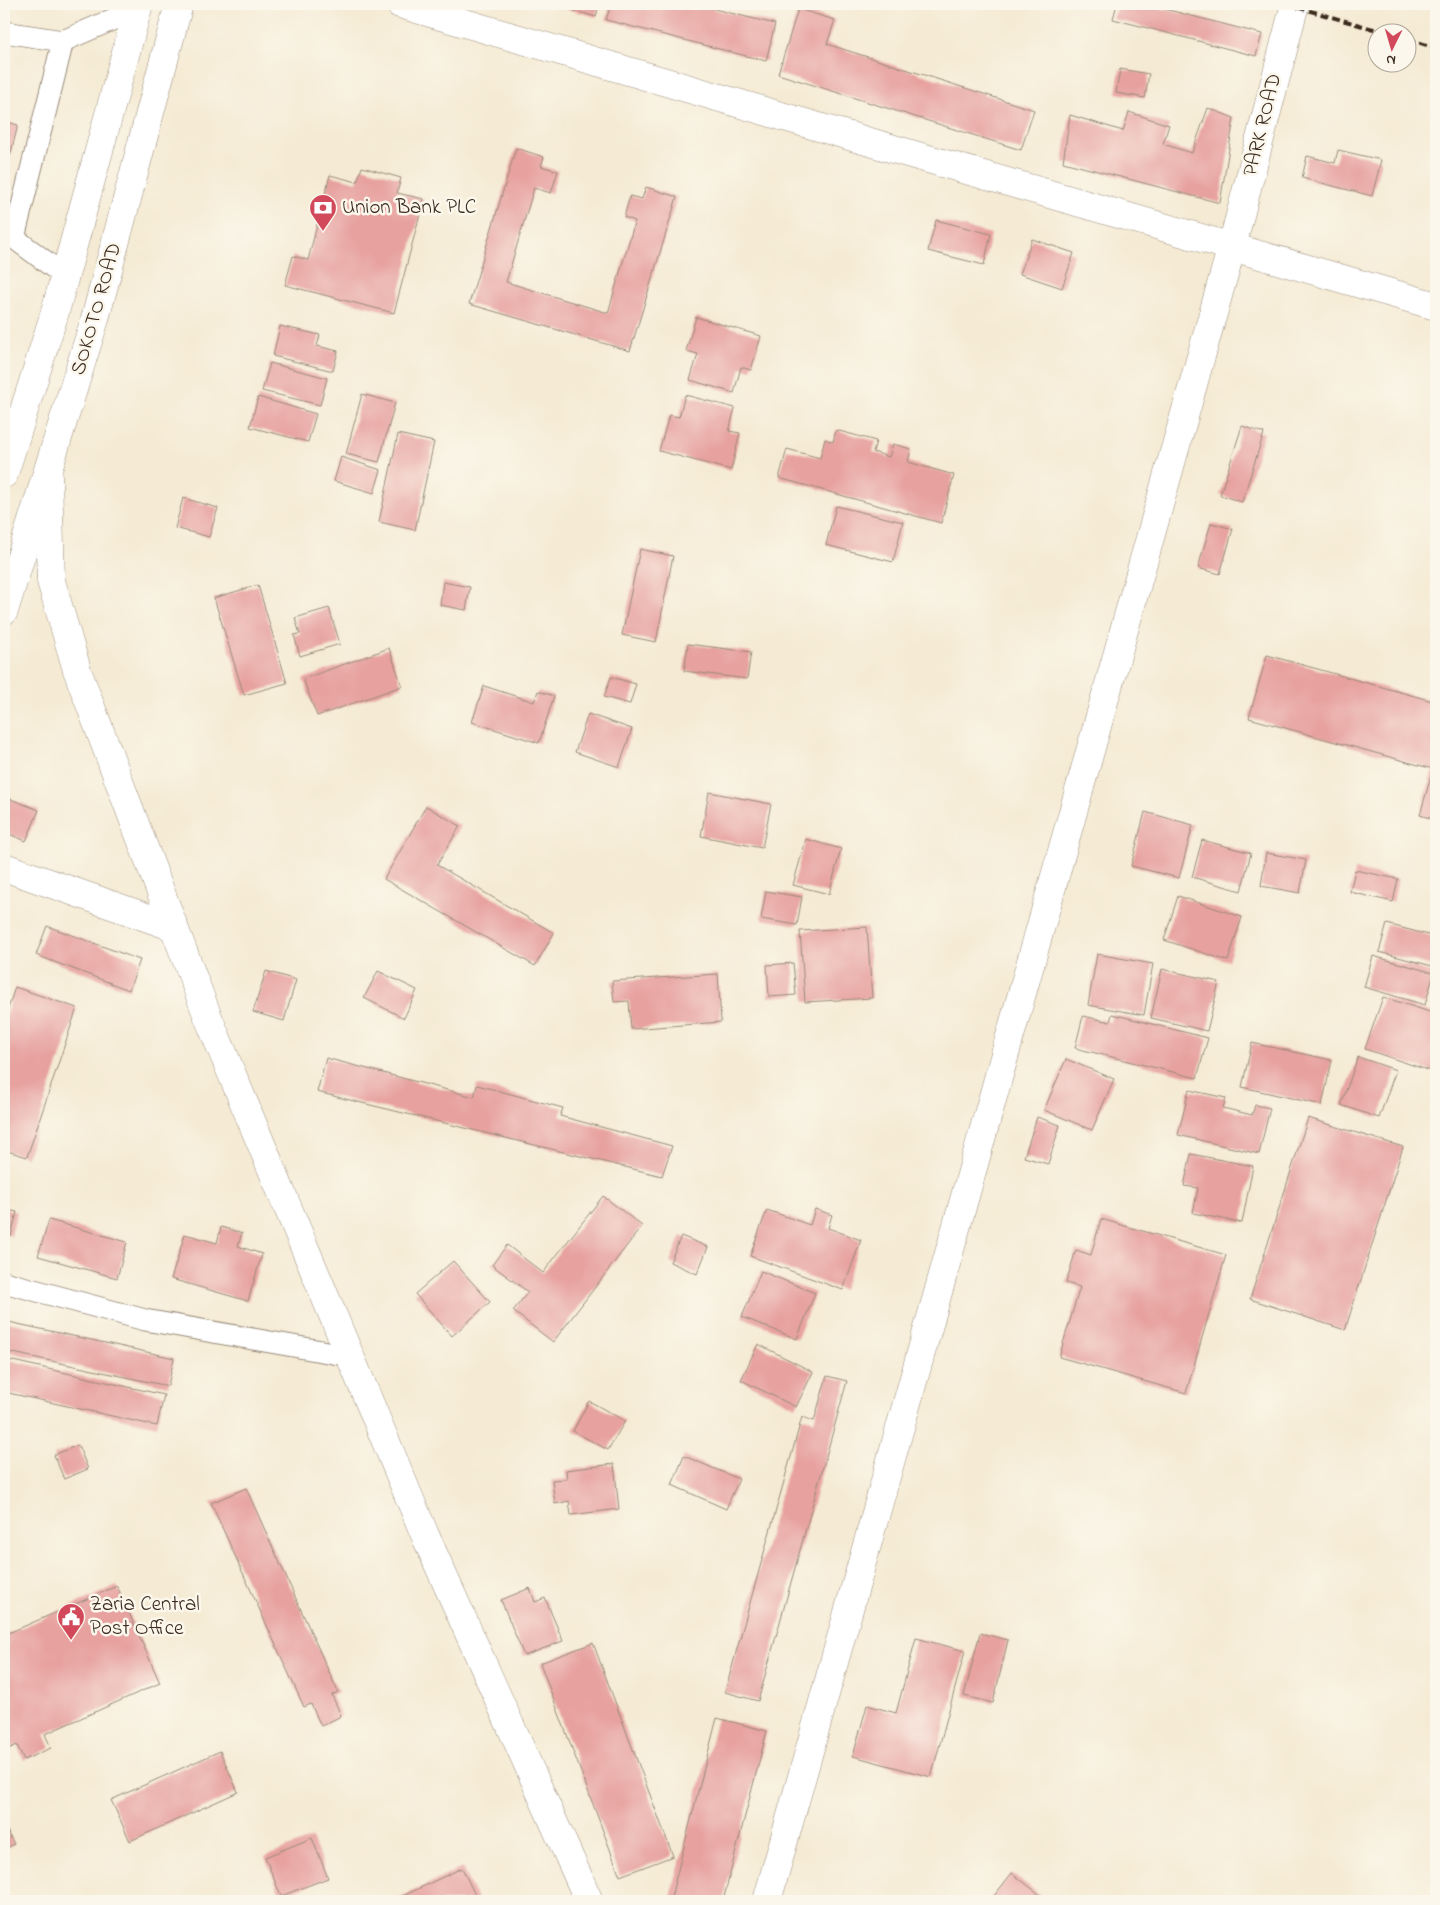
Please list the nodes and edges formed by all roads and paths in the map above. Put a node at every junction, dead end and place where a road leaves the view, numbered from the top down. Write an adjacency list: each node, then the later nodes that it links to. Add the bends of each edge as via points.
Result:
1 (179, 4): 11 (street, SOKOTO ROAD, via 95,319)
2 (400, 4): 8 (street)
3 (1295, 4): 8 (street, PARK ROAD)
4 (138, 7): 6 (lane); 9 (street, SOKOTO ROAD)
5 (4, 32): 6 (lane)
6 (63, 41): 7 (lane)
7 (9, 235): 9 (lane)
8 (1232, 246): 10 (street); 19 (street, PARK ROAD)
9 (64, 276): 12 (street, SOKOTO ROAD)
10 (1436, 306)
11 (48, 472): 13 (street, SOKOTO ROAD); 15 (street, via 51,581 78,670)
12 (4, 474)
13 (4, 611)
14 (4, 867): 15 (street)
15 (174, 927): 17 (street, via 208,1017)
16 (4, 1282): 17 (lane, via 145,1320)
17 (350, 1356): 18 (street, via 425,1535)
18 (589, 1901)
19 (767, 1901)

